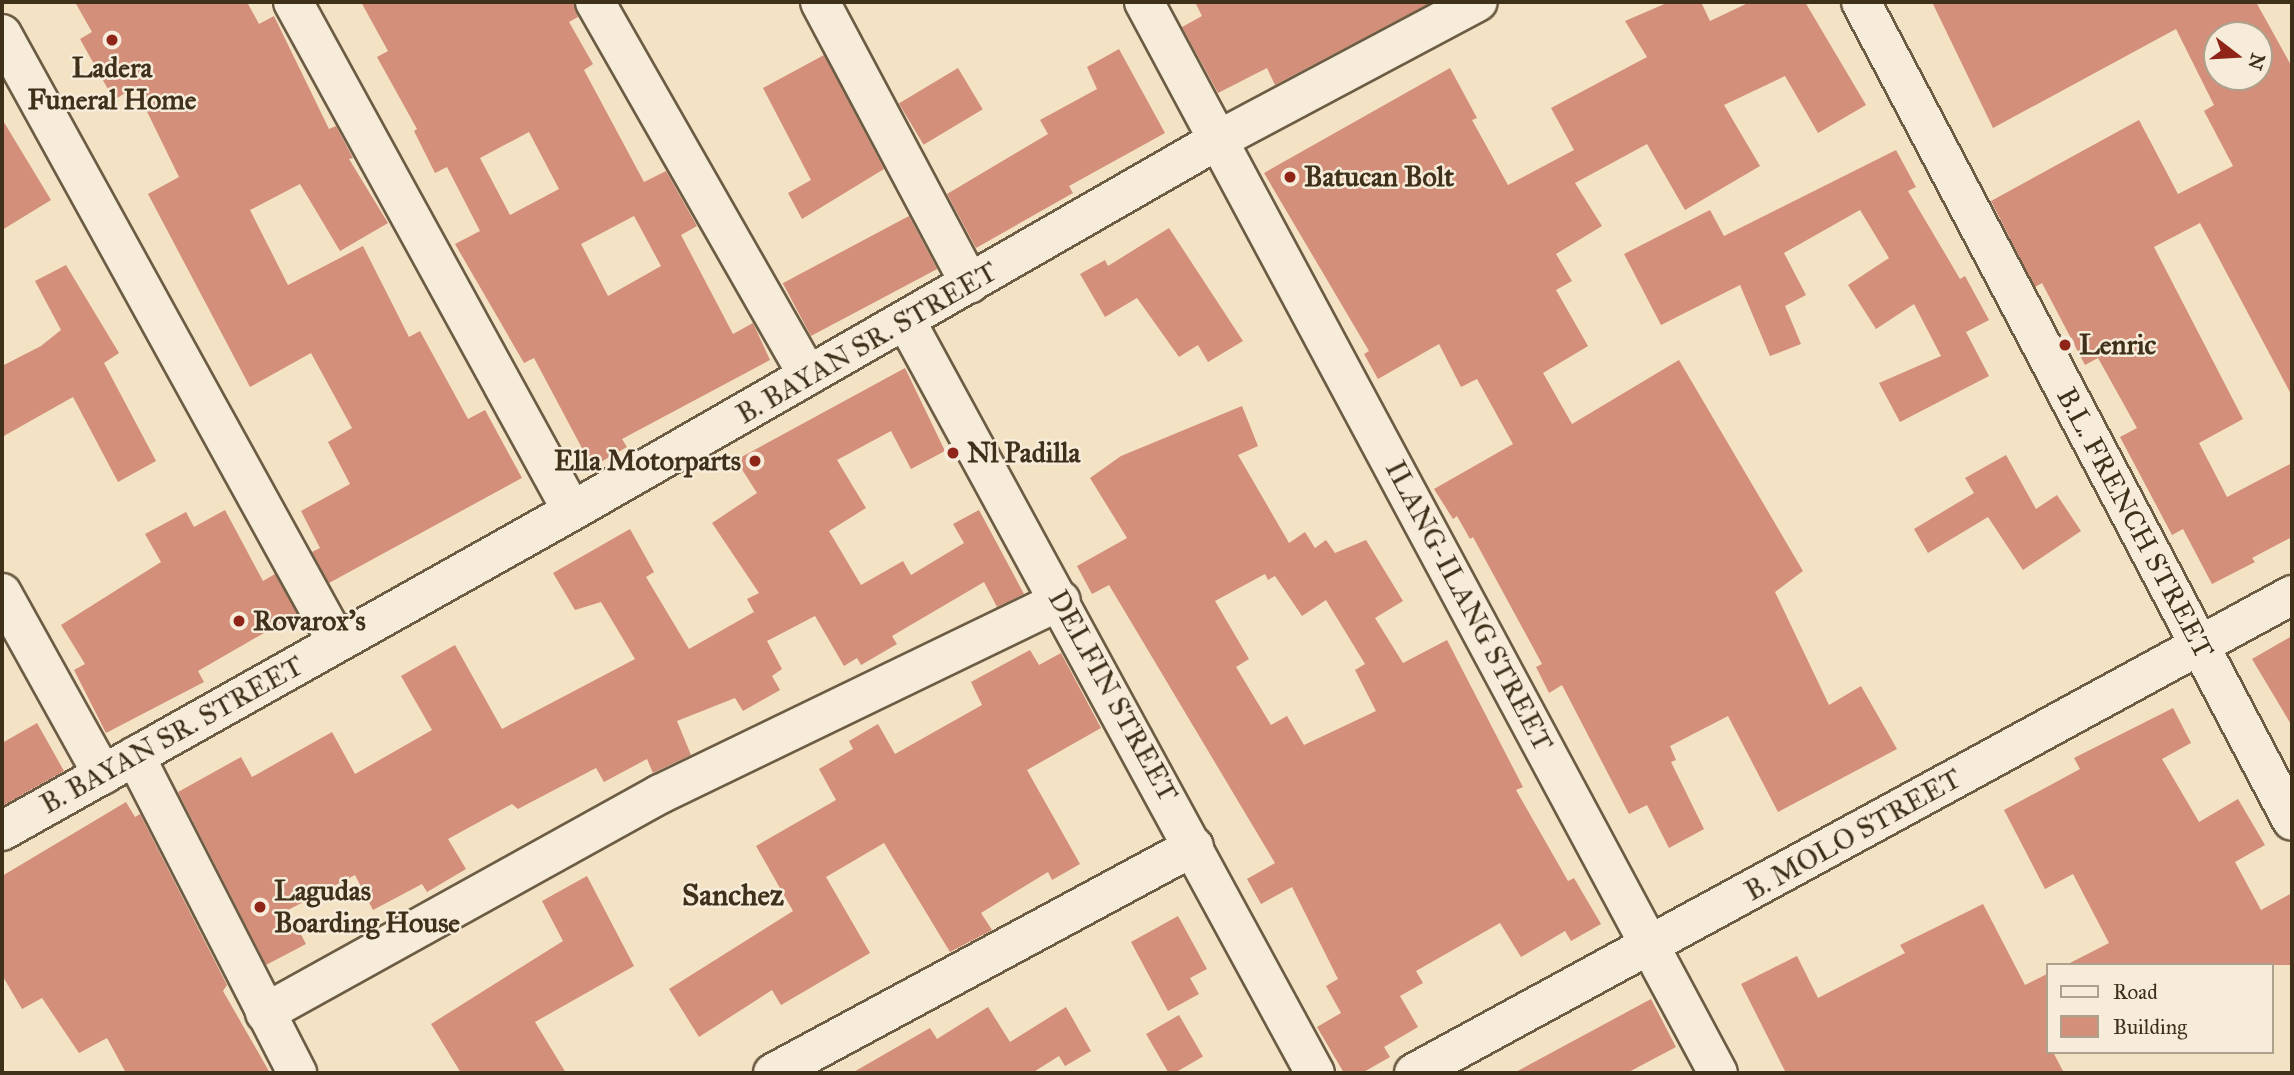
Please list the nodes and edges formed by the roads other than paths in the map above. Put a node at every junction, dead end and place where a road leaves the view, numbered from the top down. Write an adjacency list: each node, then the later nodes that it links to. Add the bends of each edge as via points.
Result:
1 (293, 2): 12 (street)
2 (595, 2): 11 (street)
3 (820, 2): 9 (street)
4 (1144, 2): 8 (street, ILANG-ILANG STREET)
5 (1861, 2): 17 (street, B.L. FRENCH STREET)
6 (1456, 7): 8 (street, B. BAYAN SR. STREET)
7 (2, 34): 16 (street)
8 (1218, 140): 9 (street, B. BAYAN SR. STREET); 22 (street, ILANG-ILANG STREET)
9 (970, 284): 10 (street, B. BAYAN SR. STREET)
10 (906, 321): 11 (street, B. BAYAN SR. STREET); 15 (street, DELFIN STREET)
11 (808, 376): 12 (street, B. BAYAN SR. STREET)
12 (572, 511): 16 (street, B. BAYAN SR. STREET)
13 (2, 593): 18 (street)
14 (2292, 595): 17 (street, B. MOLO STREET)
15 (1060, 600): 21 (street, DELFIN STREET); 23 (street, via 660,794)
16 (337, 642): 18 (street, B. BAYAN SR. STREET)
17 (2199, 645): 19 (street, B.L. FRENCH STREET); 22 (street, B. MOLO STREET)
18 (119, 766): 20 (street, B. BAYAN SR. STREET); 23 (street)
19 (2292, 821)
20 (2, 831)
21 (1194, 846): 25 (street); 26 (street, DELFIN STREET)
22 (1651, 945): 27 (street, B. MOLO STREET); 28 (street, ILANG-ILANG STREET)
23 (265, 1013): 24 (street)
24 (297, 1073)
25 (773, 1073)
26 (1315, 1073)
27 (1414, 1073)
28 (1718, 1073)

